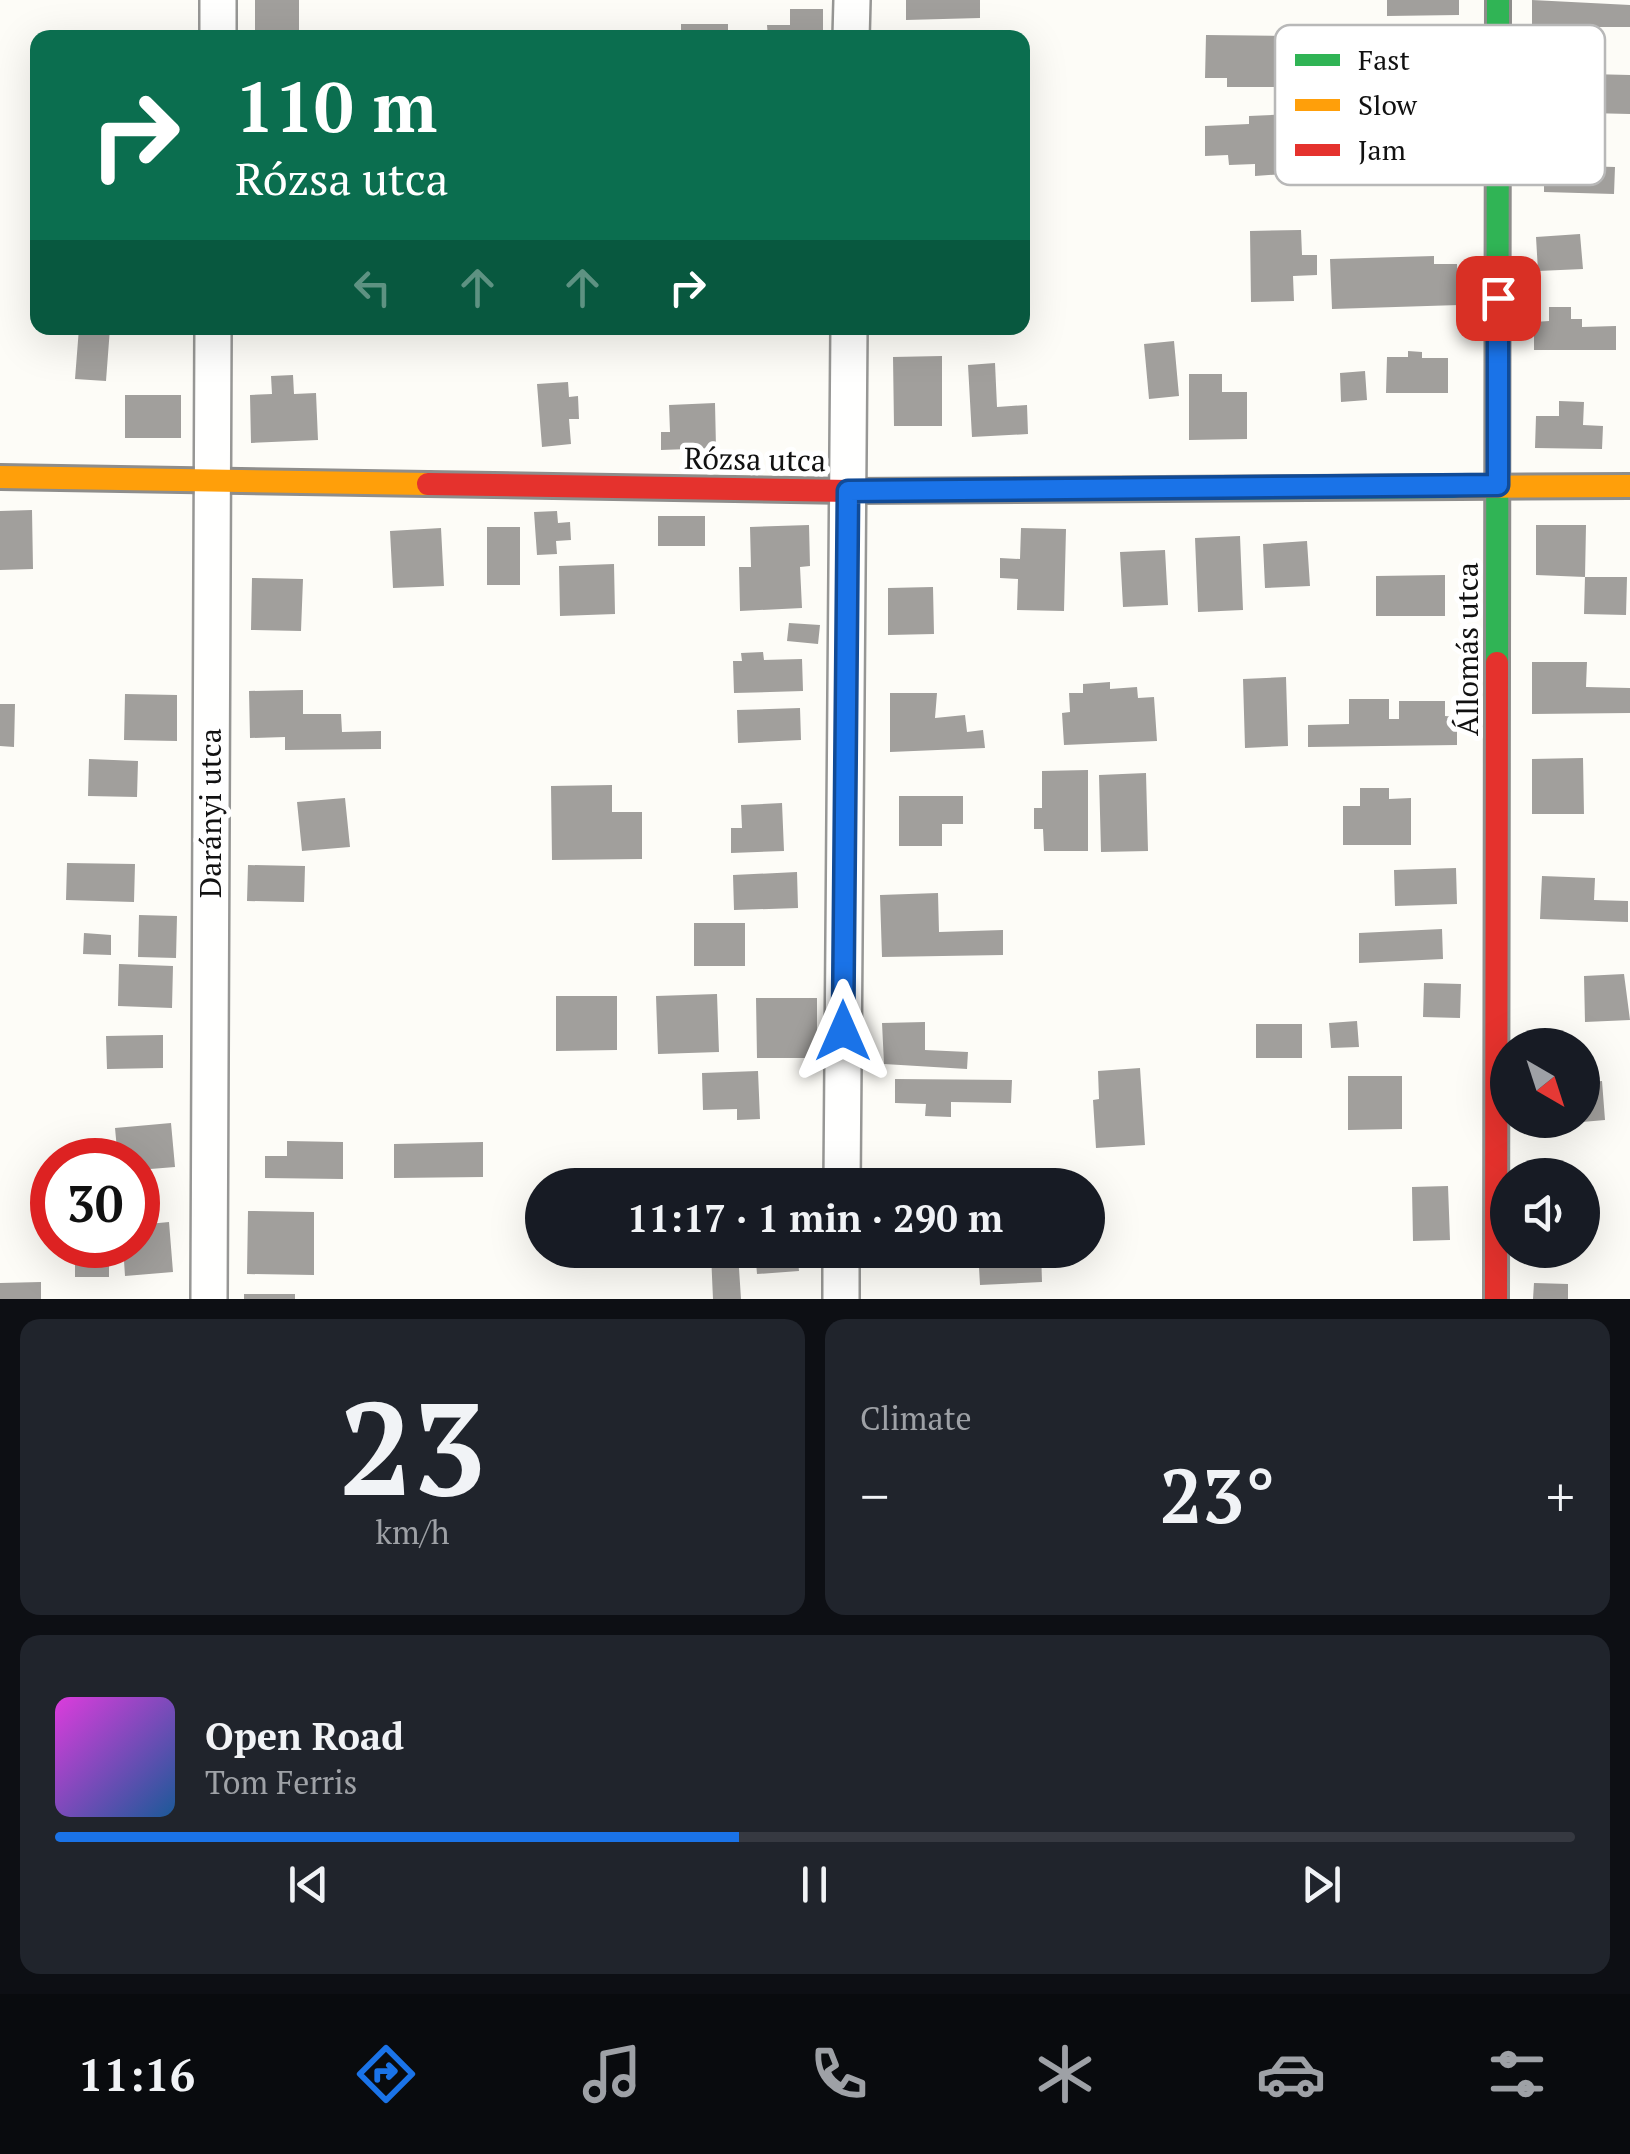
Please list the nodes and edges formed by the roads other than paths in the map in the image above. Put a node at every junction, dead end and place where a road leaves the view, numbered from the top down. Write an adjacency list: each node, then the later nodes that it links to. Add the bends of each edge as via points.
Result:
1 (218, 0): 3 (street)
2 (852, 0): 4 (street)
3 (218, 30)
4 (851, 30)
5 (1498, 185): 10 (street, Állomás utca)
6 (214, 335): 9 (street, Darányi utca)
7 (849, 335): 12 (street)
8 (0, 477): 9 (street, Rózsa utca)
9 (211, 481): 12 (street, Rózsa utca); 15 (street, Darányi utca)
10 (1498, 485): 11 (street, Rózsa utca); 12 (street, Rózsa utca); 17 (street, Állomás utca)
11 (1630, 486)
12 (848, 491): 13 (street)
13 (842, 1168)
14 (841, 1268): 16 (street)
15 (209, 1299)
16 (841, 1299)
17 (1496, 1299)

